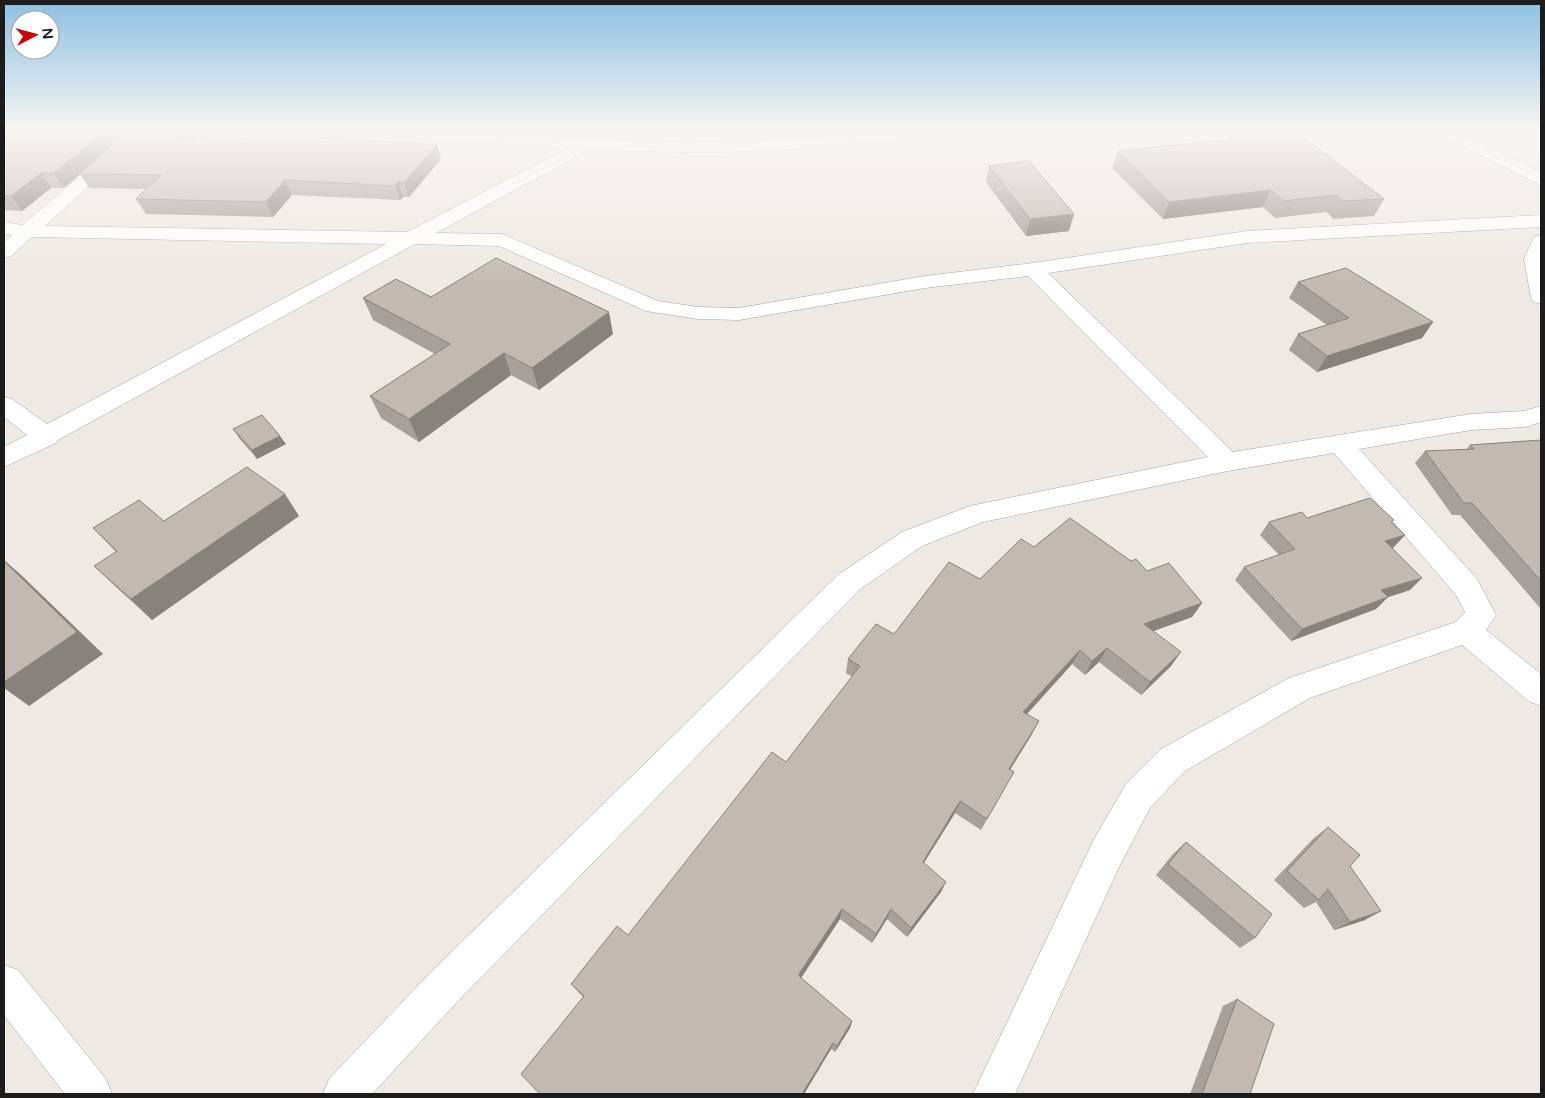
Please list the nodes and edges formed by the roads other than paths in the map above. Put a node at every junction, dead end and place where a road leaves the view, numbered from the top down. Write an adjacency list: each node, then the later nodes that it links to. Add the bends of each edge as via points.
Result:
1 (83, 181): 5 (street)
2 (518, 181): 6 (street)
3 (1541, 221): 9 (street, via 1247,237)
4 (4, 228): 5 (street)
5 (26, 231): 6 (street); 8 (street)
6 (415, 237): 9 (street, via 502,240 653,308 698,313 739,314 925,282); 13 (street)
7 (1541, 241): 10 (street, via 1534,259)
8 (4, 252)
9 (1033, 269): 16 (street)
10 (1541, 298)
11 (4, 405): 13 (street)
12 (1541, 414): 14 (street, via 1525,420 1471,422)
13 (47, 437): 15 (street)
14 (1340, 444): 16 (street); 17 (street, via 1466,587 1481,615)
15 (4, 458)
16 (1228, 462): 21 (street, via 979,513 912,539 849,582 444,986)
17 (1466, 631): 18 (street); 22 (street, via 1300,688 1173,760 1138,796 1107,852)
18 (1541, 692)
19 (4, 984): 20 (street)
20 (92, 1094)
21 (344, 1094)
22 (994, 1094)

